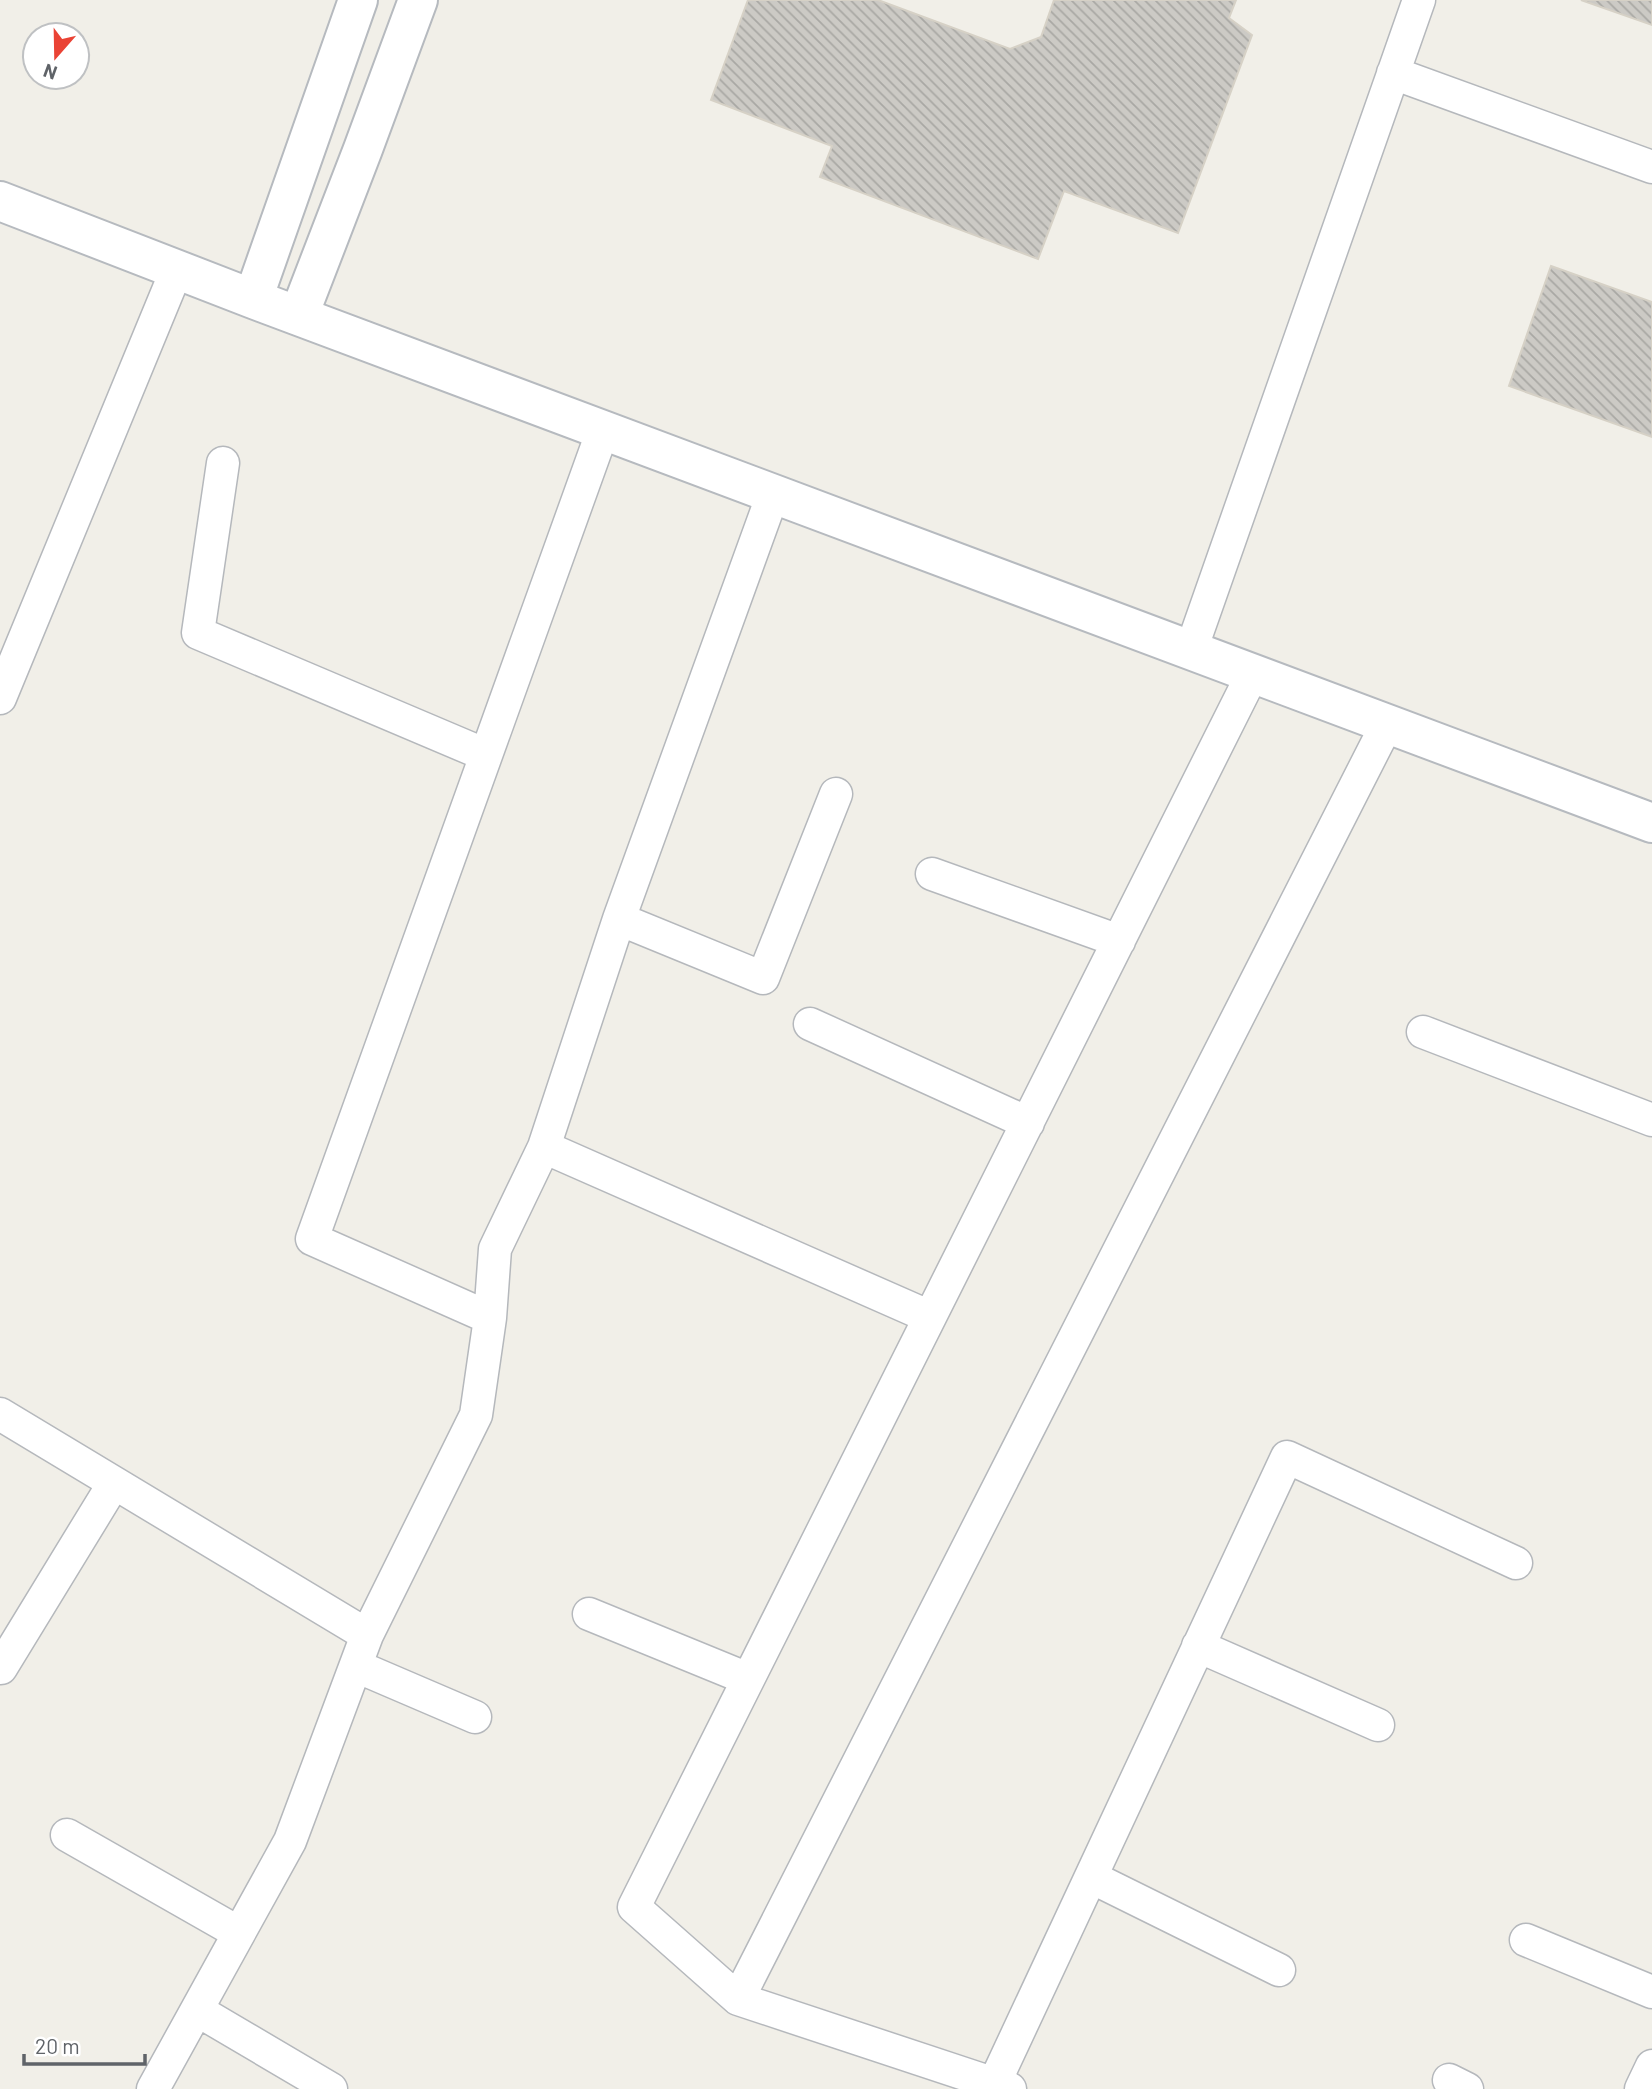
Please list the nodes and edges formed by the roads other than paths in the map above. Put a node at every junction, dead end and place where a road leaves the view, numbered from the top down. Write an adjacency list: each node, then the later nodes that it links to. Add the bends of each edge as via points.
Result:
1 (358, 0): 8 (street)
2 (418, 0): 9 (street)
3 (1419, 0): 4 (street)
4 (1393, 73): 5 (street); 13 (street)
5 (1652, 167)
6 (0, 201): 7 (street)
7 (177, 269): 8 (street); 15 (street)
8 (253, 299): 9 (street)
9 (299, 315): 10 (street)
10 (603, 430): 12 (street); 17 (street)
11 (222, 463): 17 (street, via 198,633)
12 (774, 494): 13 (street); 21 (street)
13 (1191, 650): 14 (street)
14 (1253, 673): 16 (street); 22 (street)
15 (0, 698)
16 (1387, 724): 19 (street); 47 (street)
17 (486, 755): 28 (street, via 312,1239)
18 (836, 794): 21 (street, via 763,978)
19 (1652, 823)
20 (932, 874): 22 (street)
21 (619, 919): 27 (street)
22 (1119, 941): 26 (street)
23 (810, 1024): 26 (street)
24 (1423, 1032): 25 (street)
25 (1652, 1120)
26 (1028, 1123): 29 (street)
27 (544, 1147): 28 (street, via 495,1250); 29 (street)
28 (490, 1318): 34 (street, via 476,1415)
29 (930, 1318): 38 (street)
30 (0, 1414): 31 (street)
31 (114, 1483): 34 (street); 37 (street)
32 (1516, 1563): 35 (street, via 1287,1457)
33 (589, 1614): 38 (street)
34 (367, 1635): 36 (street)
35 (1198, 1646): 40 (street); 42 (street)
36 (356, 1666): 39 (street); 43 (street, via 290,1841)
37 (2, 1668)
38 (748, 1679): 47 (street, via 634,1907)
39 (475, 1717)
40 (1378, 1725)
41 (68, 1835): 43 (street)
42 (1091, 1877): 45 (street); 50 (street)
43 (239, 1933): 48 (street)
44 (1526, 1940): 46 (street)
45 (1279, 1970)
46 (1652, 1992)
47 (738, 1999): 50 (street)
48 (197, 2010): 51 (street); 52 (street)
49 (1652, 2066): 53 (street)
50 (1002, 2086)
51 (153, 2089)
52 (331, 2089)
53 (1641, 2089)

